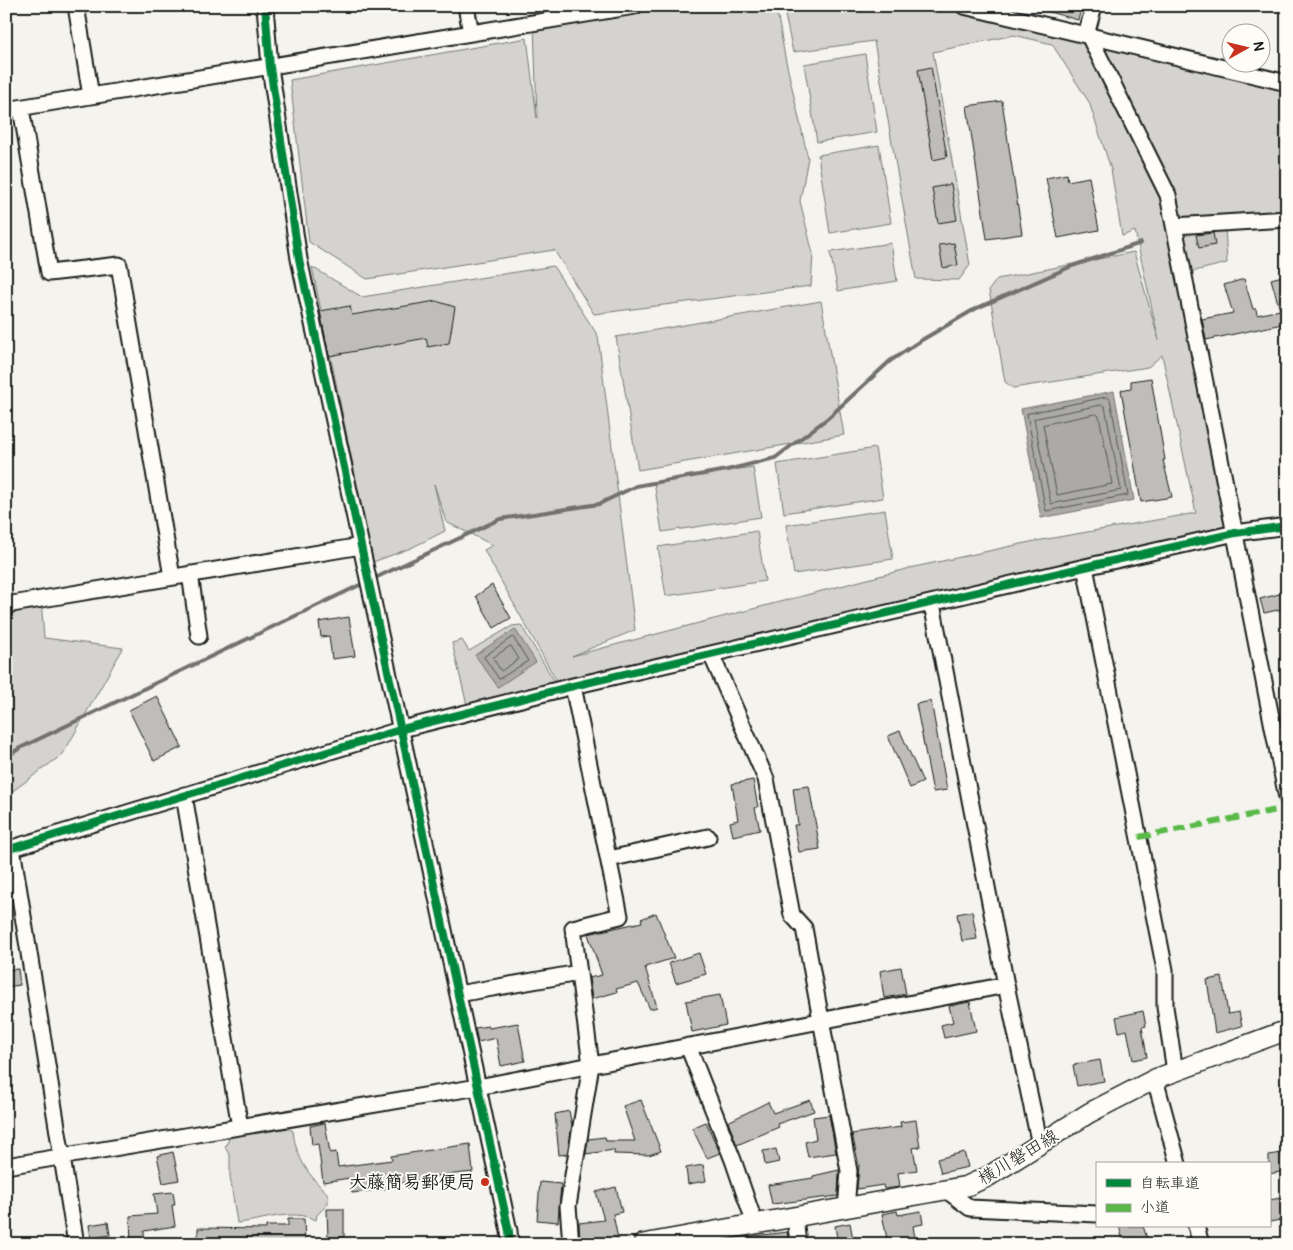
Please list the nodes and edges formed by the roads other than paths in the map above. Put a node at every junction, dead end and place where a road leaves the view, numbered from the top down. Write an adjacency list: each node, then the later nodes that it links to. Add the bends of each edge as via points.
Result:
1 (76, 6): 11 (street)
2 (265, 6): 9 (street)
3 (466, 6): 7 (street)
4 (634, 6): 7 (street)
5 (964, 6): 8 (street)
6 (1094, 6): 8 (street)
7 (471, 33): 9 (street)
8 (1088, 36): 10 (street); 14 (street, via 1168,195)
9 (270, 67): 11 (street); 17 (street, via 298,260)
10 (1287, 83)
11 (91, 96): 12 (street)
12 (14, 109): 20 (street, via 49,273 119,265)
13 (1287, 219): 14 (street)
14 (1174, 226): 16 (street)
15 (1287, 526): 16 (street)
16 (1235, 533): 18 (street); 27 (street)
17 (361, 546): 19 (street); 26 (street)
18 (1085, 567): 21 (street); 40 (street, via 1165,970 1165,1007)
19 (190, 574): 20 (street); 23 (street)
20 (172, 577): 22 (street)
21 (932, 604): 24 (street); 34 (street)
22 (6, 605)
23 (200, 636)
24 (711, 654): 25 (street); 36 (street, via 766,779 792,915 804,928)
25 (574, 686): 26 (street); 32 (street)
26 (400, 729): 28 (street); 35 (street)
27 (1282, 746): 29 (street)
28 (184, 795): 31 (street); 43 (street)
29 (1287, 798)
30 (708, 837): 32 (street)
31 (9, 849): 45 (street)
32 (608, 859): 33 (street, via 620,916 573,928)
33 (579, 973): 35 (street); 39 (street)
34 (1006, 985): 36 (street); 44 (street)
35 (458, 994): 42 (street)
36 (822, 1020): 38 (street); 49 (street, via 849,1171)
37 (1287, 1030): 40 (main road, 横川磐田線)
38 (688, 1046): 39 (street); 52 (street)
39 (591, 1065): 42 (street); 56 (street, via 568,1206)
40 (1175, 1071): 41 (main road, 横川磐田線)
41 (1154, 1079): 44 (main road, 横川磐田線, via 1089,1113); 46 (street)
42 (478, 1087): 43 (street); 55 (street)
43 (240, 1127): 45 (street)
44 (1040, 1145): 48 (main road, 横川磐田線, via 989,1176 967,1186)
45 (61, 1157): 47 (street); 54 (street)
46 (1177, 1162)
47 (6, 1166)
48 (946, 1190): 49 (main road, 横川磐田線); 50 (street, via 970,1208)
49 (846, 1209): 51 (main road, 横川磐田線)
50 (1096, 1214)
51 (795, 1217): 52 (main road, 横川磐田線); 58 (street)
52 (755, 1224): 57 (main road, 横川磐田線)
53 (1197, 1228): 59 (street)
54 (76, 1244)
55 (510, 1244)
56 (571, 1244)
57 (643, 1244)
58 (798, 1244)
59 (1201, 1244)

